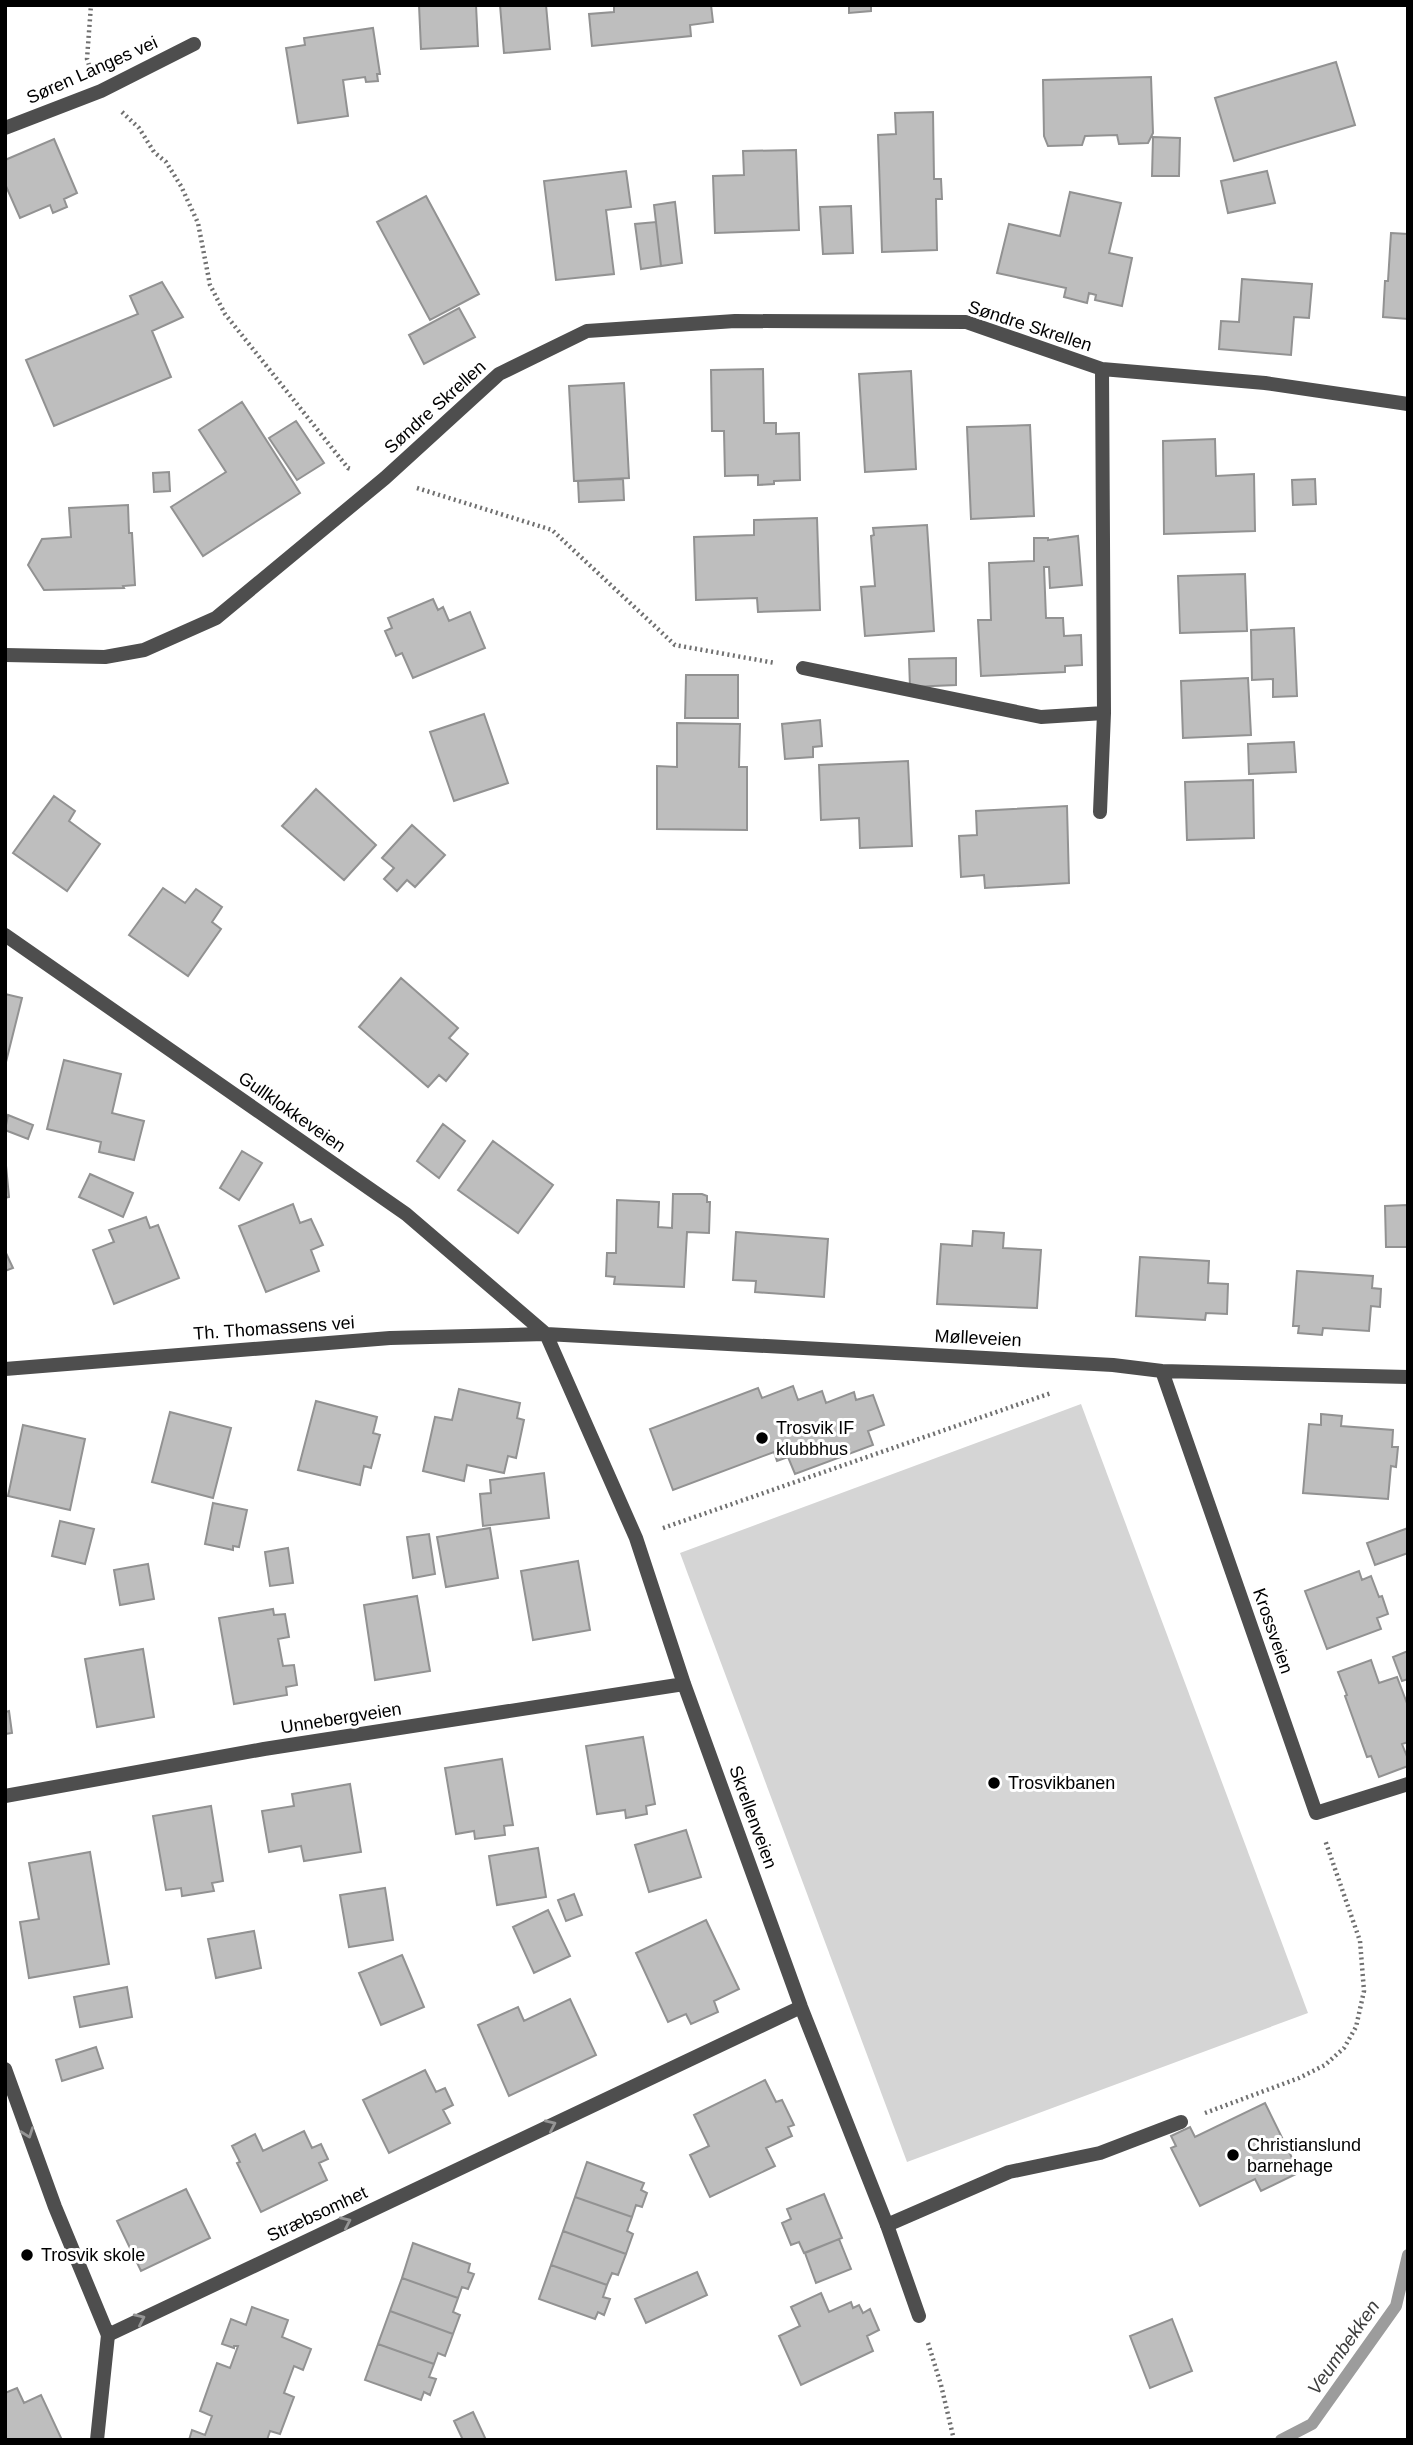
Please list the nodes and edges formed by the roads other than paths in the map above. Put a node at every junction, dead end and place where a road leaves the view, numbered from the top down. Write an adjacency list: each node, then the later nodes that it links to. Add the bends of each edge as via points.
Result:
1 (194, 44): 2 (street, Søren Langes vei, via 101,91)
2 (5, 128)
3 (1102, 369): 4 (street, Søndre Skrellen, via 1265,383); 5 (street, Søndre Skrellen, via 966,322 735,321 587,331 499,374 385,478 216,618 144,650 118,655); 7 (street, Søndre Skrellen)
4 (1408, 404)
5 (5, 655)
6 (803, 668): 7 (street, via 1041,717)
7 (1104, 713): 8 (street, Søndre Skrellen)
8 (1100, 812)
9 (5, 935): 10 (street, Gullklokkeveien, via 406,1214)
10 (546, 1334): 11 (street, Th. Thomassens vei, via 390,1338); 12 (street, Mølleveien); 14 (street, Skrellenveien, via 636,1538)
11 (5, 1369)
12 (1162, 1371): 13 (street, Mølleveien); 15 (street, Krossveien, via 1316,1813)
13 (1408, 1377)
14 (684, 1684): 16 (street, Unnebergveien, via 264,1749); 17 (street, Skrellenveien)
15 (1408, 1784)
16 (5, 1796)
17 (801, 2007): 20 (street, Skrellenveien); 22 (street, Stræbsomhet, one-way to 17)
18 (6, 2076): 22 (street, one-way to 22)
19 (1181, 2122): 20 (street, via 1100,2153 1009,2172)
20 (887, 2225): 21 (street, Skrellenveien)
21 (919, 2316)
22 (108, 2334): 23 (street)
23 (97, 2440)

